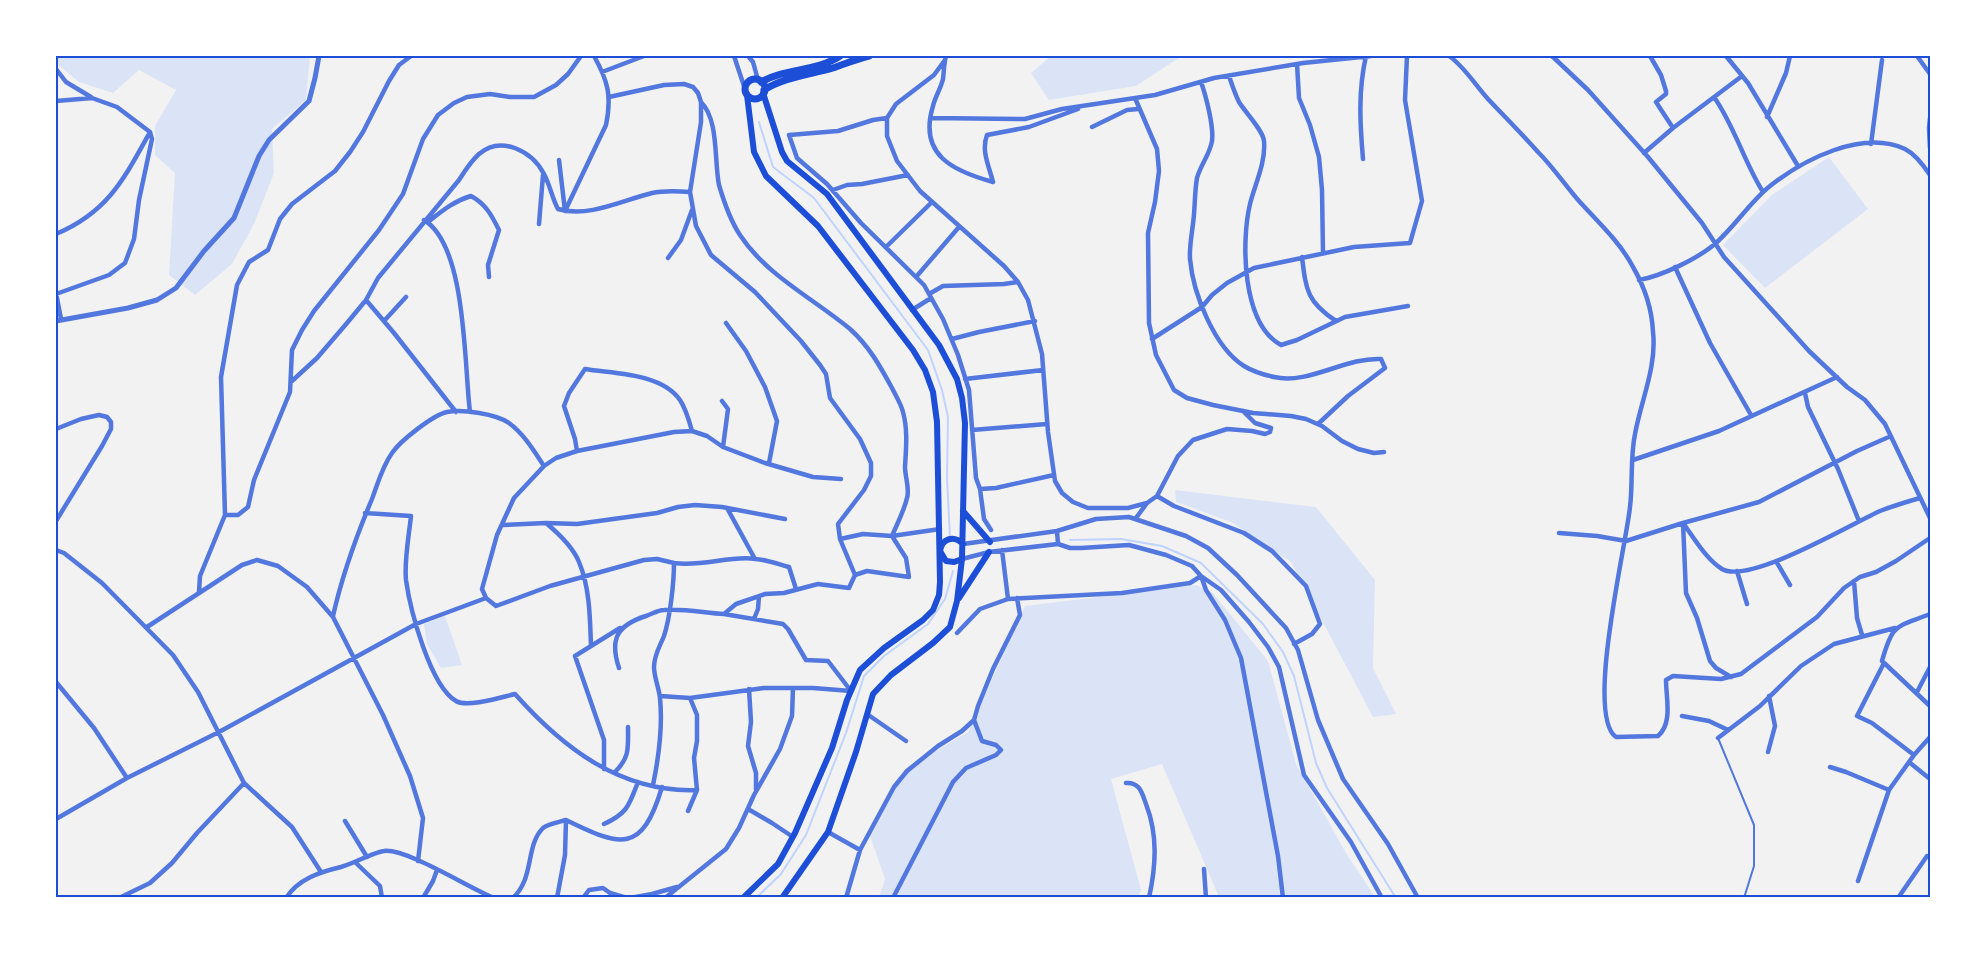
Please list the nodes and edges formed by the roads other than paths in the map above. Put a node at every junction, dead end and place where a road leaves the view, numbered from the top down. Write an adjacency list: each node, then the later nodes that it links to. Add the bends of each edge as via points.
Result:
1 (319, 56): 84 (street, via 309,101 269,140 234,218 176,288 148,303)
2 (411, 56): 123 (street, via 399,65 389,81 351,153 335,171 292,204 280,219 268,250 249,262 237,285 221,377)
3 (581, 56): 94 (street, via 556,85 534,96 467,96 438,115 423,139 403,194 302,330 292,350)
4 (594, 56): 24 (street)
5 (644, 56): 24 (street)
6 (734, 56): 31 (street)
7 (748, 56): 28 (street)
8 (840, 56): 28 (main road)
9 (869, 56): 19 (main road)
10 (1366, 56): 11 (street); 22 (street); 50 (street, via 1359,107)
11 (1371, 56)
12 (1407, 56): 68 (street, via 1405,100 1422,201 1410,243)
13 (1449, 56): 75 (street, via 1613,237)
14 (1552, 56): 49 (street)
15 (1650, 56): 45 (street, via 1666,91 1656,102)
16 (1726, 56): 27 (street)
17 (1790, 56): 40 (street)
18 (1917, 56): 25 (street)
19 (855, 57): 30 (main road, via 835,68 778,82)
20 (945, 58): 41 (street, via 934,75 896,104); 42 (street, via 943,80)
21 (1882, 60): 47 (street)
22 (1297, 64): 26 (street); 68 (street, via 1299,98 1319,157)
23 (56, 69): 34 (street, via 66,82)
24 (602, 72): 32 (street)
25 (1930, 74)
26 (1229, 76): 29 (street); 72 (street, via 1238,100 1264,138 1247,226)
27 (1742, 76): 33 (street); 40 (street)
28 (760, 81): 30 (main road); 31 (main road, via 747,83)
29 (1202, 82): 35 (street); 82 (street, via 1212,140 1198,176 1190,257)
30 (764, 92): 31 (main road, via 756,98); 83 (main road, via 788,161 827,194)
31 (746, 94): 132 (main road, via 754,152 766,176 818,226 925,370 937,422)
32 (609, 97): 37 (street, via 684,84 693,87); 60 (street, via 606,125)
33 (1714, 97): 45 (street); 58 (street)
34 (92, 98): 36 (street); 46 (street, via 117,107)
35 (1135, 98): 38 (street); 39 (street)
36 (56, 101)
37 (701, 102): 57 (street); 136 (street, via 711,119 719,184 741,236 757,256 866,346 904,413 908,496)
38 (1089, 104): 42 (street, via 1025,119); 42 (street, via 1029,127 987,135 984,153 993,182 960,171 935,151 930,140)
39 (1138, 109): 44 (street, via 1127,110); 90 (street, via 1157,149 1159,171 1148,233)
40 (1767, 117): 52 (street)
41 (887, 118): 54 (street, via 887,136 897,161); 56 (street, via 838,131 789,135 797,158)
42 (931, 118)
43 (1930, 118): 48 (street)
44 (1092, 127)
45 (1673, 128): 49 (street)
46 (150, 132): 65 (street, via 109,199 84,220); 77 (street, via 152,139 134,239 125,263 109,275)
47 (1871, 144): 52 (street, via 1837,148); 55 (street, via 1906,149)
48 (1930, 148)
49 (1644, 153): 66 (street)
50 (1363, 159)
51 (559, 160): 60 (street)
52 (1798, 166): 58 (street)
53 (544, 173): 60 (street, via 558,209); 62 (street, via 516,147 491,147 469,164); 63 (street)
54 (908, 175): 56 (street); 59 (street)
55 (1930, 175)
56 (833, 190): 67 (street)
57 (690, 192): 60 (street, via 655,192 604,207); 61 (street)
58 (1763, 192): 66 (street)
59 (932, 202): 64 (street); 67 (street)
60 (565, 210)
61 (692, 210): 70 (street, via 681,240); 138 (street, via 711,255 755,292 820,365 826,374 830,398 860,439 871,463 871,476 864,490 838,524)
62 (426, 221): 73 (street, via 460,199 471,196 480,201 499,230 488,265); 80 (street, via 378,278); 99 (street, via 444,245 455,276 465,339)
63 (540, 224)
64 (959, 227): 74 (street); 76 (street)
65 (56, 234)
66 (1716, 244): 71 (street); 92 (street, via 1809,351)
67 (886, 247): 74 (street)
68 (1323, 253): 69 (street)
69 (1302, 257): 72 (street); 87 (street, via 1305,284 1311,296 1319,310)
70 (668, 258)
71 (1675, 267): 75 (street, via 1657,277); 100 (street, via 1710,344)
72 (1246, 272): 82 (street, via 1219,289); 87 (street, via 1255,314 1271,340 1281,345)
73 (489, 276)
74 (916, 277): 78 (street)
75 (1639, 280): 110 (street, via 1653,331 1653,357 1634,437)
76 (1018, 282): 78 (street, via 943,286); 86 (street)
77 (56, 294): 84 (street)
78 (930, 296): 83 (street); 89 (street)
79 (406, 297): 85 (street)
80 (366, 300): 85 (street); 94 (street)
81 (1408, 306): 87 (street)
82 (1202, 307): 90 (street); 102 (street, via 1215,333 1236,360 1275,377 1292,379 1368,358 1381,359 1384,369)
83 (912, 310): 121 (main road, via 948,360 962,398)
84 (58, 320)
85 (384, 321): 98 (street)
86 (1035, 321): 89 (street); 91 (street)
87 (1336, 321)
88 (726, 323): 112 (street, via 765,387 777,421)
89 (952, 339): 93 (street)
90 (1152, 339): 97 (street, via 1174,390 1187,398)
91 (1043, 370): 93 (street); 101 (street)
92 (1837, 377): 95 (street); 106 (street, via 1864,400)
93 (965, 379): 104 (street)
94 (292, 381): 123 (street, via 254,480 248,507 238,515)
95 (1805, 393): 100 (street); 111 (street)
96 (722, 401): 107 (street, via 729,409)
97 (1243, 411): 102 (street, via 1291,416); 117 (street, via 1255,423 1271,428 1270,432 1227,429 1193,440 1178,456)
98 (456, 412): 99 (street); 122 (street, via 446,412 415,430 393,451)
99 (470, 412): 113 (street, via 508,422 526,439)
100 (1752, 415): 110 (street, via 1719,431)
101 (1047, 424): 104 (street); 114 (street)
102 (1318, 424): 109 (street, via 1358,448)
103 (56, 429): 127 (street, via 99,415 111,422 102,446)
104 (972, 430): 116 (street)
105 (692, 431): 107 (street); 108 (street); 108 (street, via 681,402 667,387 585,369 564,406)
106 (1891, 436): 111 (street); 118 (street)
107 (723, 447): 112 (street)
108 (577, 451): 113 (street)
109 (1384, 452)
110 (1633, 460): 139 (street)
111 (1835, 462): 128 (street); 130 (street, via 1759,502)
112 (769, 463): 115 (street, via 813,477)
113 (544, 466): 131 (street, via 514,498)
114 (1054, 475): 116 (street); 119 (street, via 1062,492 1088,508 1128,508)
115 (841, 479)
116 (980, 489): 133 (street, via 984,519)
117 (1157, 496): 119 (street); 176 (street, via 1244,533 1293,571 1306,586 1320,624 1312,634)
118 (1920, 498): 125 (street); 128 (street)
119 (1147, 503): 124 (street)
120 (727, 508): 126 (street); 129 (street, via 695,505 577,524); 147 (street)
121 (963, 511): 140 (main road); 141 (main road)
122 (364, 513): 168 (street); 170 (street, via 411,516 406,579)
123 (225, 516): 158 (street, via 200,576)
124 (1136, 518): 134 (street, via 1096,519); 176 (street, via 1208,548 1286,628)
125 (1930, 518)
126 (785, 519)
127 (56, 521)
128 (1859, 521): 149 (street)
129 (546, 523): 131 (street); 154 (street, via 569,547)
130 (1683, 523): 139 (street); 151 (street, via 1722,570); 182 (street, via 1686,593 1710,661)
131 (502, 525): 160 (street, via 482,589)
132 (940, 529): 136 (street); 145 (main road)
133 (991, 530)
134 (1057, 531): 140 (street); 142 (street)
135 (1559, 533): 139 (street)
136 (892, 536): 138 (street, via 863,534); 152 (street, via 906,558 909,577 867,571)
137 (1930, 538): 155 (street, via 1896,561)
138 (840, 539): 152 (street)
139 (1626, 541): 182 (street, via 1607,648 1605,681 1611,733 1616,737 1648,737 1664,731 1666,680 1673,676)
140 (990, 542): 141 (street)
141 (963, 544): 145 (main road, via 949,539); 148 (main road)
142 (1058, 544): 144 (street); 153 (street, via 1070,548 1129,545 1183,562)
143 (56, 550): 171 (street, via 102,583)
144 (1002, 550): 146 (street); 162 (street)
145 (940, 551): 148 (main road, via 946,561); 186 (main road, via 939,595 933,610 860,670)
146 (990, 552): 148 (street); 163 (main road)
147 (755, 559): 150 (street); 157 (street, via 789,567)
148 (962, 559): 163 (main road)
149 (1776, 561): 151 (street); 156 (street)
150 (674, 563): 154 (street, via 644,560); 165 (street)
151 (1737, 571): 164 (street)
152 (855, 575): 157 (street, via 849,588 818,584)
153 (1201, 576): 161 (street, via 1190,583 1122,593); 251 (street, via 1241,658); 252 (street, via 1221,590 1268,647 1279,667 1304,775 1351,842)
154 (583, 577): 160 (street, via 496,606); 177 (street)
155 (1854, 581): 175 (street); 182 (street, via 1816,616)
156 (1790, 585)
157 (796, 589): 159 (street)
158 (200, 592): 168 (street, via 257,560 278,566 307,587); 171 (street)
159 (759, 596): 166 (street, via 736,604); 169 (street)
160 (486, 598): 170 (street)
161 (1017, 598): 162 (street); 194 (street, via 1020,615 993,669)
162 (1008, 599): 174 (street, via 980,609)
163 (957, 601): 192 (main road, via 950,627 885,681 873,694)
164 (1747, 604)
165 (668, 610): 166 (street); 172 (street, via 635,619); 188 (street, via 654,667)
166 (724, 614): 169 (street)
167 (1930, 614): 173 (street)
168 (333, 617): 178 (street)
169 (754, 619): 186 (street, via 783,624 806,660 828,661)
170 (416, 624): 178 (street); 205 (street, via 427,658 440,683 456,701 465,704 515,694 560,739)
171 (147, 627): 197 (street, via 173,655)
172 (621, 628): 177 (street); 181 (street, via 615,649)
173 (1895, 628): 175 (street); 179 (street, via 1888,638)
174 (957, 633)
175 (1862, 635): 189 (street, via 1834,644 1801,666)
176 (1294, 644): 253 (street, via 1342,779 1388,844)
177 (591, 646): 205 (street, via 574,656 604,740)
178 (354, 659): 197 (street); 228 (street, via 410,776 423,818)
179 (1884, 663): 187 (street); 202 (street, via 1857,716)
180 (1930, 667): 187 (street)
181 (619, 668)
182 (1732, 678)
183 (56, 682): 207 (street, via 94,728)
184 (793, 688): 185 (street); 186 (street); 216 (street, via 792,716 780,749)
185 (749, 689): 190 (street); 216 (street, via 748,746 756,773)
186 (851, 691): 224 (main road, via 832,748)
187 (1917, 692): 191 (street)
188 (660, 696): 190 (street); 212 (street, via 662,738)
189 (1769, 696): 196 (street); 201 (street, via 1775,726)
190 (690, 698): 214 (street, via 697,715)
191 (1930, 706)
192 (867, 714): 200 (street); 223 (main road)
193 (1682, 716): 196 (street, via 1709,721)
194 (974, 720): 225 (street, via 908,771 894,787); 248 (street, via 982,741 1000,750 966,768 953,782)
195 (628, 727): 206 (street, via 628,755)
196 (1728, 730): 199 (street)
197 (219, 732): 207 (street); 210 (street)
198 (1930, 737): 202 (street)
199 (1718, 738): 254 (lane, via 1754,825 1754,866)
200 (906, 741)
201 (1768, 752)
202 (1914, 755): 203 (street)
203 (1909, 762): 208 (street); 215 (street)
204 (1830, 767): 215 (street)
205 (604, 769): 206 (street)
206 (615, 772): 209 (street)
207 (127, 778): 219 (street)
208 (1930, 779)
209 (638, 782): 212 (street); 222 (street, via 628,808 620,817)
210 (244, 783): 232 (street, via 292,827); 235 (street, via 172,863 150,883)
211 (1126, 783): 249 (street, via 1140,788 1152,823 1155,861)
212 (653, 785): 213 (street)
213 (662, 787): 214 (street); 220 (street, via 649,821 634,838 617,841)
214 (697, 790): 218 (street)
215 (1889, 790): 233 (street)
216 (756, 792): 217 (street)
217 (748, 809): 224 (street); 234 (street, via 726,849)
218 (688, 811)
219 (56, 819)
220 (566, 820): 240 (street, via 544,827 536,839 525,883); 241 (street, via 565,855)
221 (345, 821): 227 (street)
222 (604, 824)
223 (828, 832): 225 (street); 246 (main road)
224 (793, 837): 245 (main road, via 778,864)
225 (860, 850): 247 (street)
226 (1927, 856): 255 (street)
227 (367, 857): 228 (street, via 384,851); 229 (street)
228 (418, 861): 231 (street)
229 (356, 863): 232 (street); 237 (street, via 380,886)
230 (1204, 869): 250 (street)
231 (437, 870): 238 (street); 239 (street)
232 (321, 872): 236 (street, via 292,887)
233 (1858, 881)
234 (680, 886): 243 (street); 244 (street)
235 (119, 897)
236 (286, 897)
237 (382, 897)
238 (423, 897)
239 (494, 897)
240 (513, 897)
241 (557, 897)
242 (583, 897): 243 (street, via 589,890 603,888)
243 (628, 897)
244 (665, 897)
245 (743, 897)
246 (782, 897)
247 (846, 897)
248 (893, 897)
249 (1149, 897)
250 (1206, 897)
251 (1283, 897)
252 (1382, 897)
253 (1418, 897)
254 (1744, 897)
255 (1898, 897)

